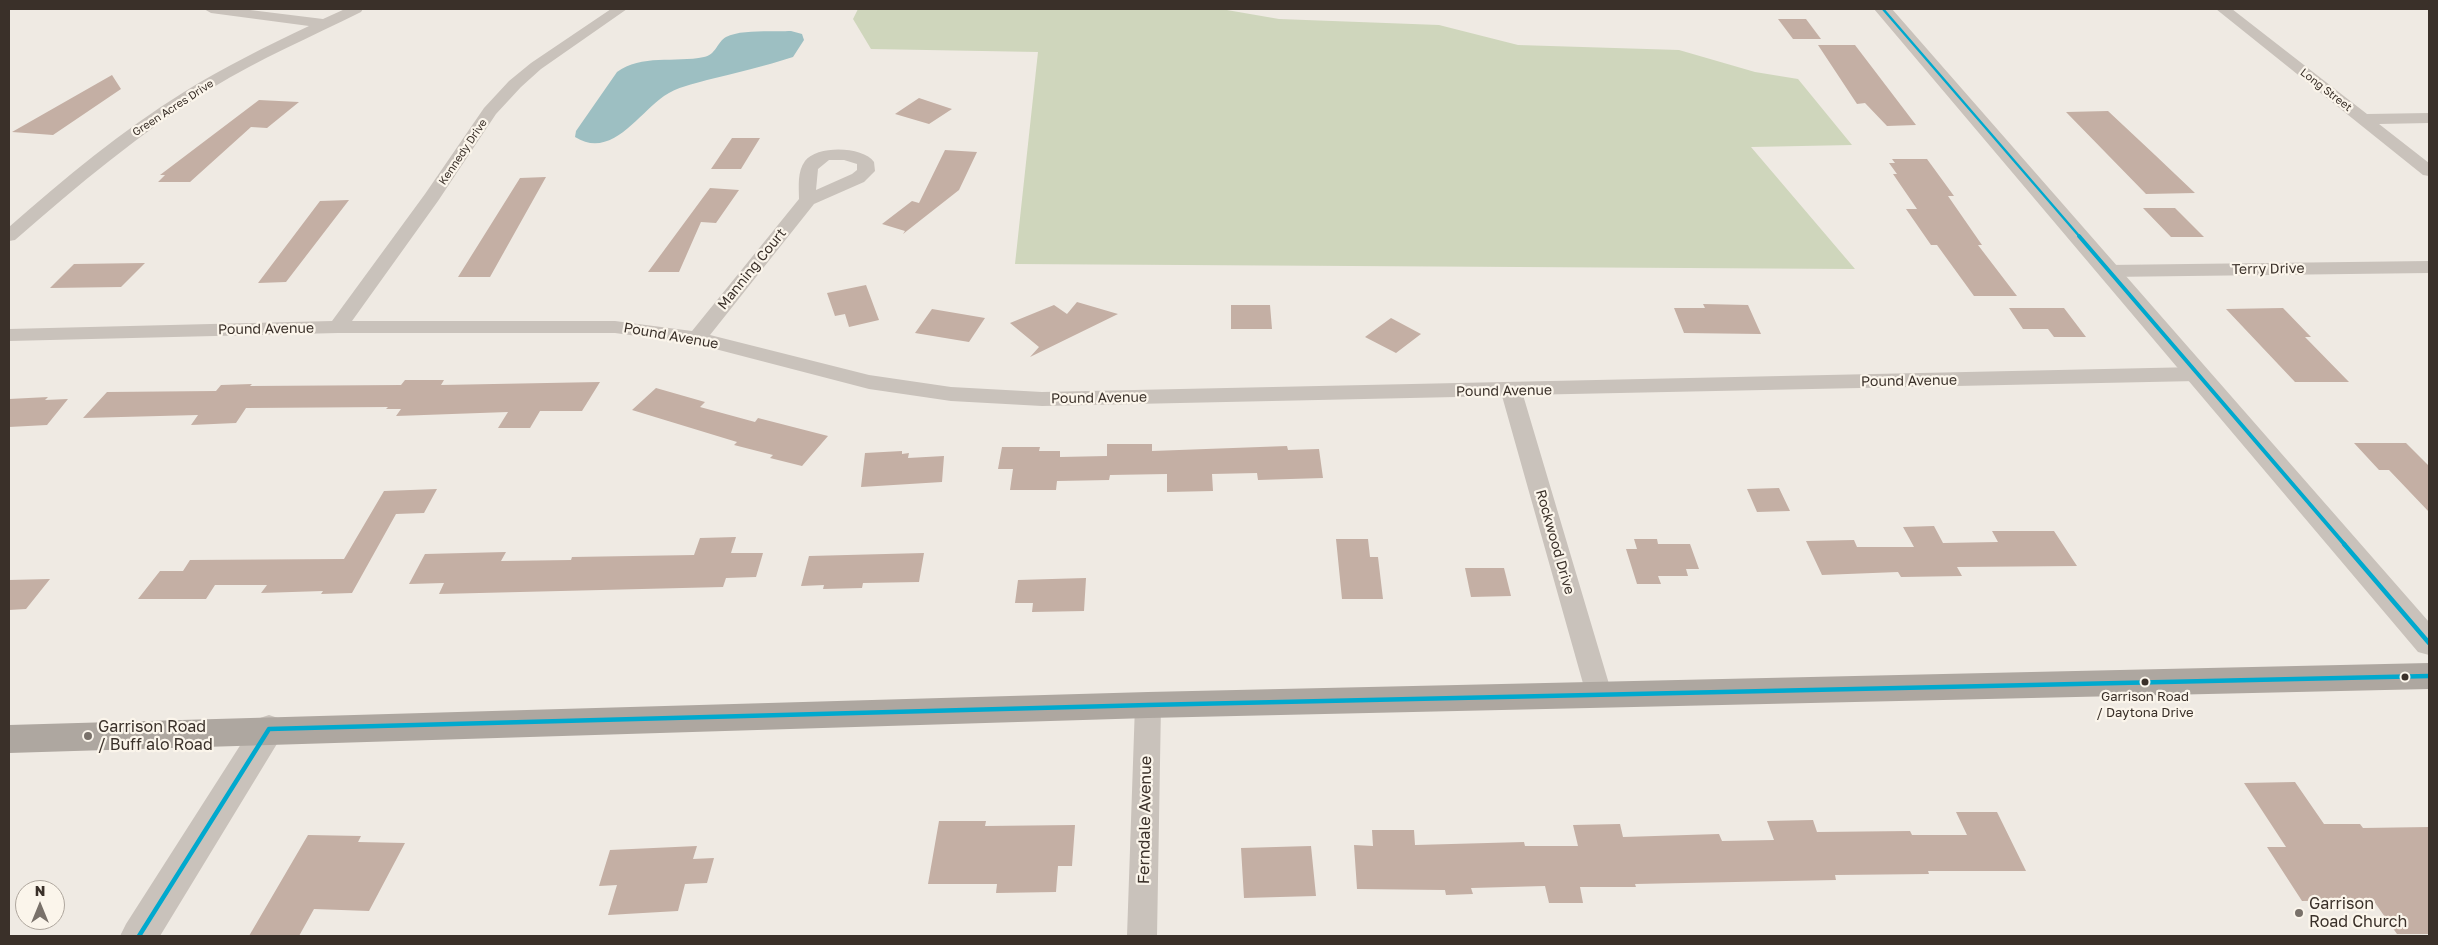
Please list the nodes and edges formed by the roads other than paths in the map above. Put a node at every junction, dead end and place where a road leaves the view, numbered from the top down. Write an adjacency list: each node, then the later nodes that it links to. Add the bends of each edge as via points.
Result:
1 (211, 9): 6 (street)
2 (356, 9): 6 (street, Green Acres Drive)
3 (620, 9): 14 (street, Kennedy Drive, via 536,66 490,111)
4 (1883, 9): 13 (street)
5 (2223, 9): 8 (street, Long Street)
6 (326, 24): 11 (street, Green Acres Drive, via 229,72 181,100 132,133)
7 (2429, 118): 8 (street)
8 (2363, 119): 9 (street, Long Street)
9 (2429, 171)
10 (808, 200): 16 (street, Manning Court)
11 (9, 236)
12 (2429, 267): 13 (street, Terry Drive)
13 (2108, 271): 17 (street)
14 (338, 327): 15 (street, Pound Avenue); 16 (street, Pound Avenue, via 615,327)
15 (9, 335)
16 (697, 338): 18 (street, Pound Avenue, via 869,382 951,394 1042,399)
17 (2196, 374): 18 (street, Pound Avenue); 19 (street)
18 (1512, 390): 21 (street, Rockwood Drive)
19 (2429, 644)
20 (2429, 676): 21 (main road)
21 (1599, 694): 22 (main road)
22 (1148, 704): 23 (main road); 26 (street, Ferndale Avenue)
23 (269, 730): 24 (main road); 25 (street)
24 (9, 738)
25 (139, 936)
26 (1142, 936)

